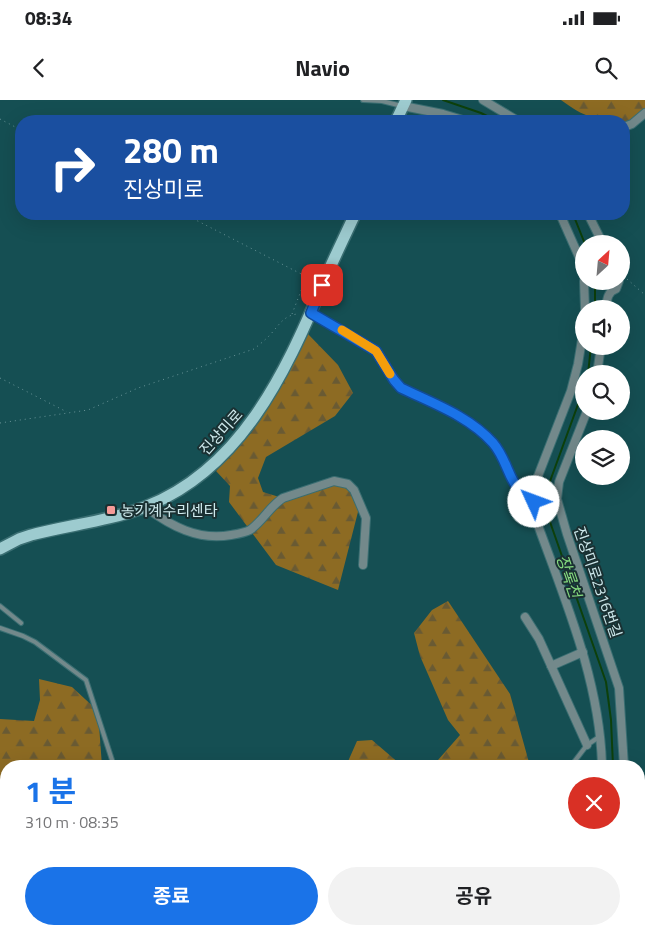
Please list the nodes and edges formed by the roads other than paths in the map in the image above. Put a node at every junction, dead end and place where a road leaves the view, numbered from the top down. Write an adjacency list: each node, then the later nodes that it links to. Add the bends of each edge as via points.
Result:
1 (363, 100): 3 (lane)
2 (483, 100): 7 (street)
3 (405, 103): 5 (main road); 6 (street)
4 (645, 113): 8 (street)
5 (399, 115)
6 (446, 115)
7 (508, 115)
8 (630, 125)
9 (352, 220): 16 (main road, 진상미로)
10 (563, 220): 13 (street)
11 (591, 220): 12 (street)
12 (598, 235)
13 (575, 248)
14 (614, 290): 15 (street)
15 (607, 300)
16 (311, 313): 19 (lane, via 376,351 401,388 479,429 503,455 520,492); 20 (main road, 진상미로, via 269,396 242,434 191,483)
17 (579, 355): 19 (street, via 575,379 538,476)
18 (583, 420): 34 (street, 진상미로2316번길, via 559,482 557,499 619,688)
19 (534, 502): 27 (street, via 539,528)
20 (145, 507): 21 (main road, 진상미로, via 31,534); 22 (street, via 186,531 223,537 248,531 283,498 340,481 354,490 366,518)
21 (0, 548)
22 (362, 565)
23 (0, 606): 25 (lane)
24 (525, 617): 28 (street)
25 (21, 623)
26 (0, 628): 31 (lane, via 35,642 86,680)
27 (583, 652): 28 (street); 29 (street, via 594,693)
28 (551, 666): 30 (street)
29 (600, 736): 30 (lane); 33 (street)
30 (587, 745): 32 (lane)
31 (112, 760)
32 (576, 760)
33 (602, 760)
34 (624, 760)

